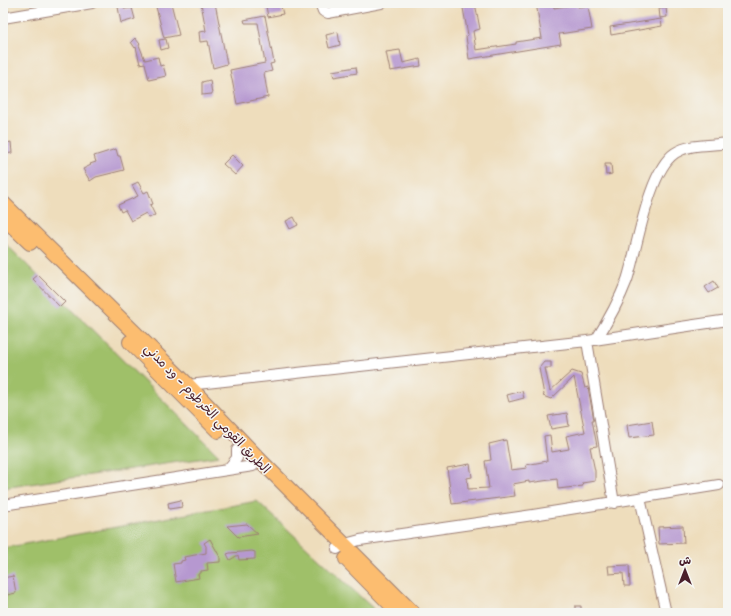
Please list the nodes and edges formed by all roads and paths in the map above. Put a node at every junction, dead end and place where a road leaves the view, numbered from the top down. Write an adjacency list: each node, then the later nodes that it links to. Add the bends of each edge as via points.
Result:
1 (92, 3): 4 (street)
2 (320, 3): 3 (street, via 323,11 328,13)
3 (381, 3)
4 (3, 18)
5 (728, 143): 9 (street, via 687,147 673,154 663,166 646,204 627,279 615,307)
6 (3, 203): 10 (highway, الطريق القومي الخرطوم - ود مدني)
7 (3, 217): 11 (highway, الطريق القومي الخرطوم - ود مدني)
8 (728, 320): 9 (street)
9 (592, 341): 10 (street); 16 (street)
10 (188, 385): 18 (highway, الطريق القومي الخرطوم - ود مدني)
11 (237, 450): 12 (highway, الطريق القومي الخرطوم - ود مدني); 13 (street, via 236,458)
12 (253, 466): 13 (street); 18 (highway, الطريق القومي الخرطوم - ود مدني)
13 (227, 470): 17 (street)
14 (719, 485): 15 (street)
15 (640, 498): 16 (street); 21 (street)
16 (614, 503): 18 (street, via 388,535 360,540)
17 (3, 505)
18 (341, 547): 19 (highway, الطريق القومي الخرطوم - ود مدني); 20 (highway, الطريق القومي الخرطوم - ود مدني)
19 (399, 613)
20 (413, 613)
21 (666, 613)

